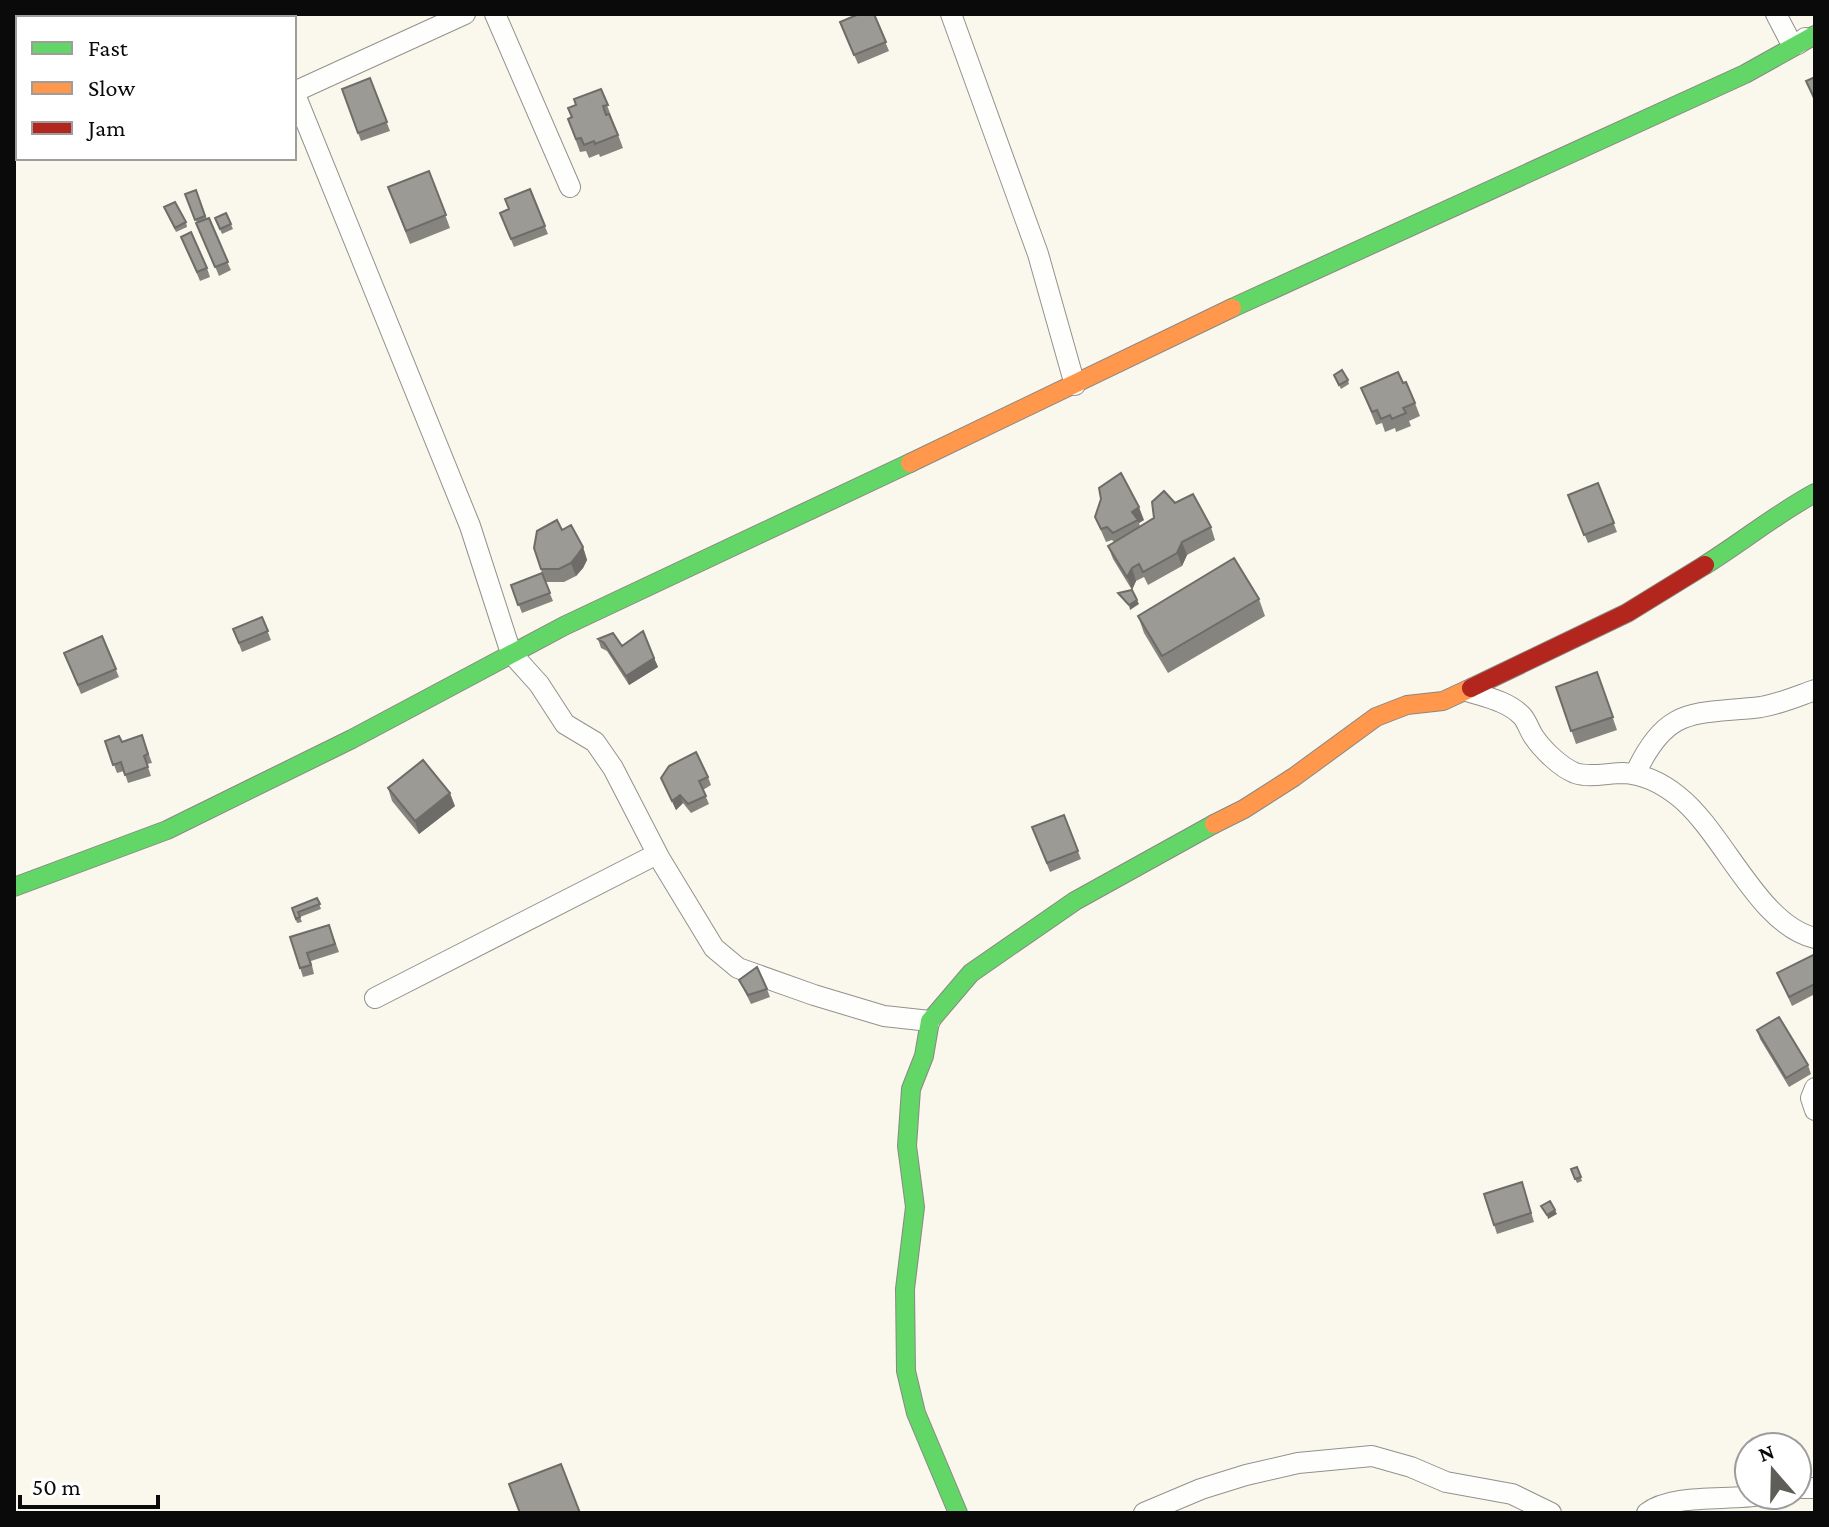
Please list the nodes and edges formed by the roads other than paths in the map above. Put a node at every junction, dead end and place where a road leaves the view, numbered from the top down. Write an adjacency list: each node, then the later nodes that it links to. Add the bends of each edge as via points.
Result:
1 (465, 14): 7 (street)
2 (495, 14): 9 (street)
3 (951, 14): 10 (street, via 1038,254)
4 (1776, 14): 6 (street, via 1789,39)
5 (1815, 25): 6 (street)
6 (1806, 40): 10 (street, via 1745,74)
7 (296, 91)
8 (296, 97): 12 (street, via 470,526)
9 (570, 187)
10 (1075, 385): 12 (street)
11 (1815, 493): 14 (street, via 1627,613)
12 (511, 653): 16 (street, via 565,724 595,742); 17 (street, via 167,830)
13 (1815, 690): 15 (street, via 1762,707 1683,716 1647,749)
14 (1467, 691): 15 (street, via 1511,707 1534,738 1576,773); 20 (street, via 1376,717 1244,809 1075,901 971,973)
15 (1635, 774): 18 (street, via 1680,797 1778,918)
16 (657, 854): 19 (street); 20 (street, via 714,948 738,968 884,1016)
17 (14, 887)
18 (1815, 938)
19 (375, 998)
20 (930, 1021): 24 (street, via 911,1089 907,1146 915,1207 905,1289 906,1371 916,1413)
21 (1815, 1088): 22 (street)
22 (1815, 1110)
23 (1733, 1496): 27 (street, via 1661,1505)
24 (958, 1513)
25 (1144, 1513): 26 (street, via 1246,1475 1298,1463 1372,1456 1446,1482 1512,1494)
26 (1551, 1513)
27 (1647, 1513)

